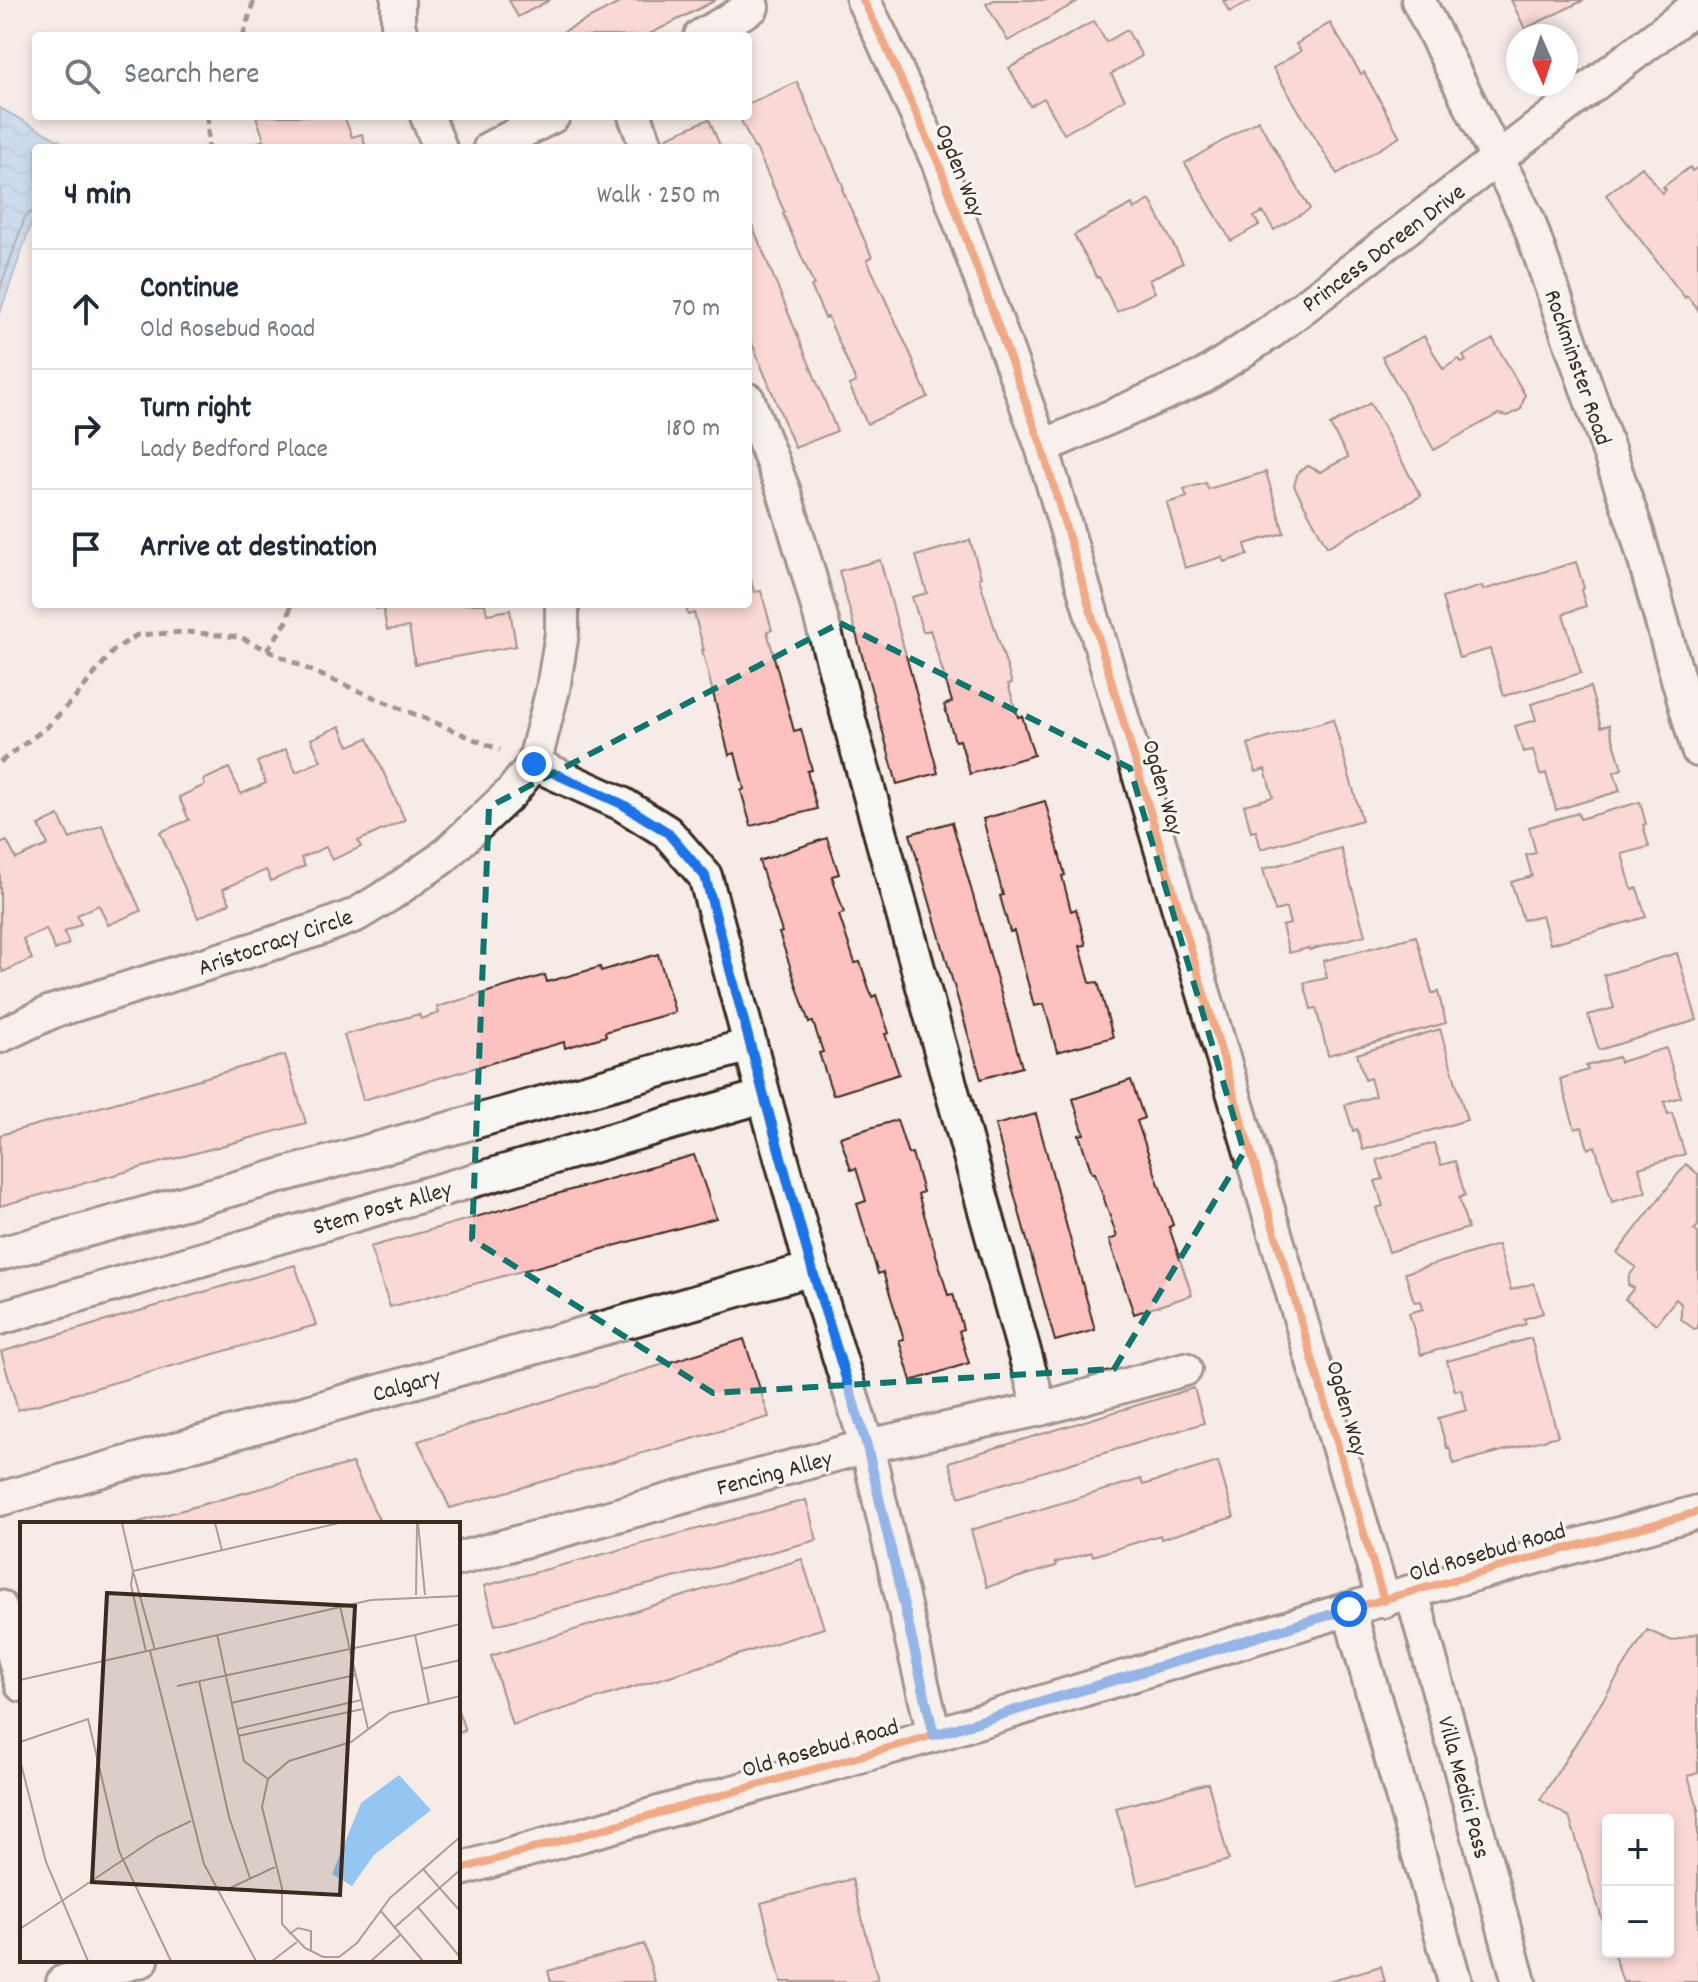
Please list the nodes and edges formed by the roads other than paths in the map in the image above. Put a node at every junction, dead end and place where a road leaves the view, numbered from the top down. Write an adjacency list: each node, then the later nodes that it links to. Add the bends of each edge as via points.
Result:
1 (398, 0): 6 (street)
2 (863, 0): 16 (street, Ogden Way, via 939,164)
3 (1418, 0): 14 (street, Rockminster Road)
4 (1698, 5): 14 (street, Princess Doreen Drive)
5 (752, 7): 7 (street)
6 (400, 32)
7 (708, 32)
8 (429, 120): 11 (street)
9 (545, 120): 12 (street)
10 (636, 120): 13 (street)
11 (438, 144)
12 (498, 144)
13 (646, 144)
14 (1496, 160): 16 (street, Princess Doreen Drive, via 1271,332 1204,376); 18 (street, Rockminster Road, via 1528,220 1636,529)
15 (752, 410): 27 (street, via 809,575)
16 (1042, 447): 32 (street, Ogden Way)
17 (562, 608): 19 (street, Aristocracy Circle, via 555,675)
18 (1698, 750)
19 (534, 764): 20 (street, Aristocracy Circle, via 442,858 356,915 51,1012); 21 (street, via 622,804 667,832 705,876)
20 (0, 1036)
21 (750, 1045): 22 (street); 23 (street)
22 (764, 1096): 24 (street); 25 (street, Stem Post Alley)
23 (0, 1254)
24 (812, 1269): 28 (street); 29 (street, Calgary)
25 (0, 1318)
26 (1185, 1369): 27 (street, Fencing Alley)
27 (1040, 1409): 28 (street, Fencing Alley)
28 (867, 1446): 31 (street, Fencing Alley); 36 (street)
29 (0, 1499)
30 (1698, 1512): 32 (street, Old Rosebud Road)
31 (460, 1558)
32 (1398, 1597): 34 (street, Old Rosebud Road); 42 (street, Villa Medici Pass)
33 (0, 1607): 35 (street)
34 (1349, 1609): 36 (street, Old Rosebud Road); 41 (street)
35 (16, 1682)
36 (934, 1735): 37 (street, Old Rosebud Road)
37 (460, 1869)
38 (128, 1962): 39 (street)
39 (101, 1966): 40 (street)
40 (63, 1982)
41 (1455, 1982)
42 (1519, 1982)

